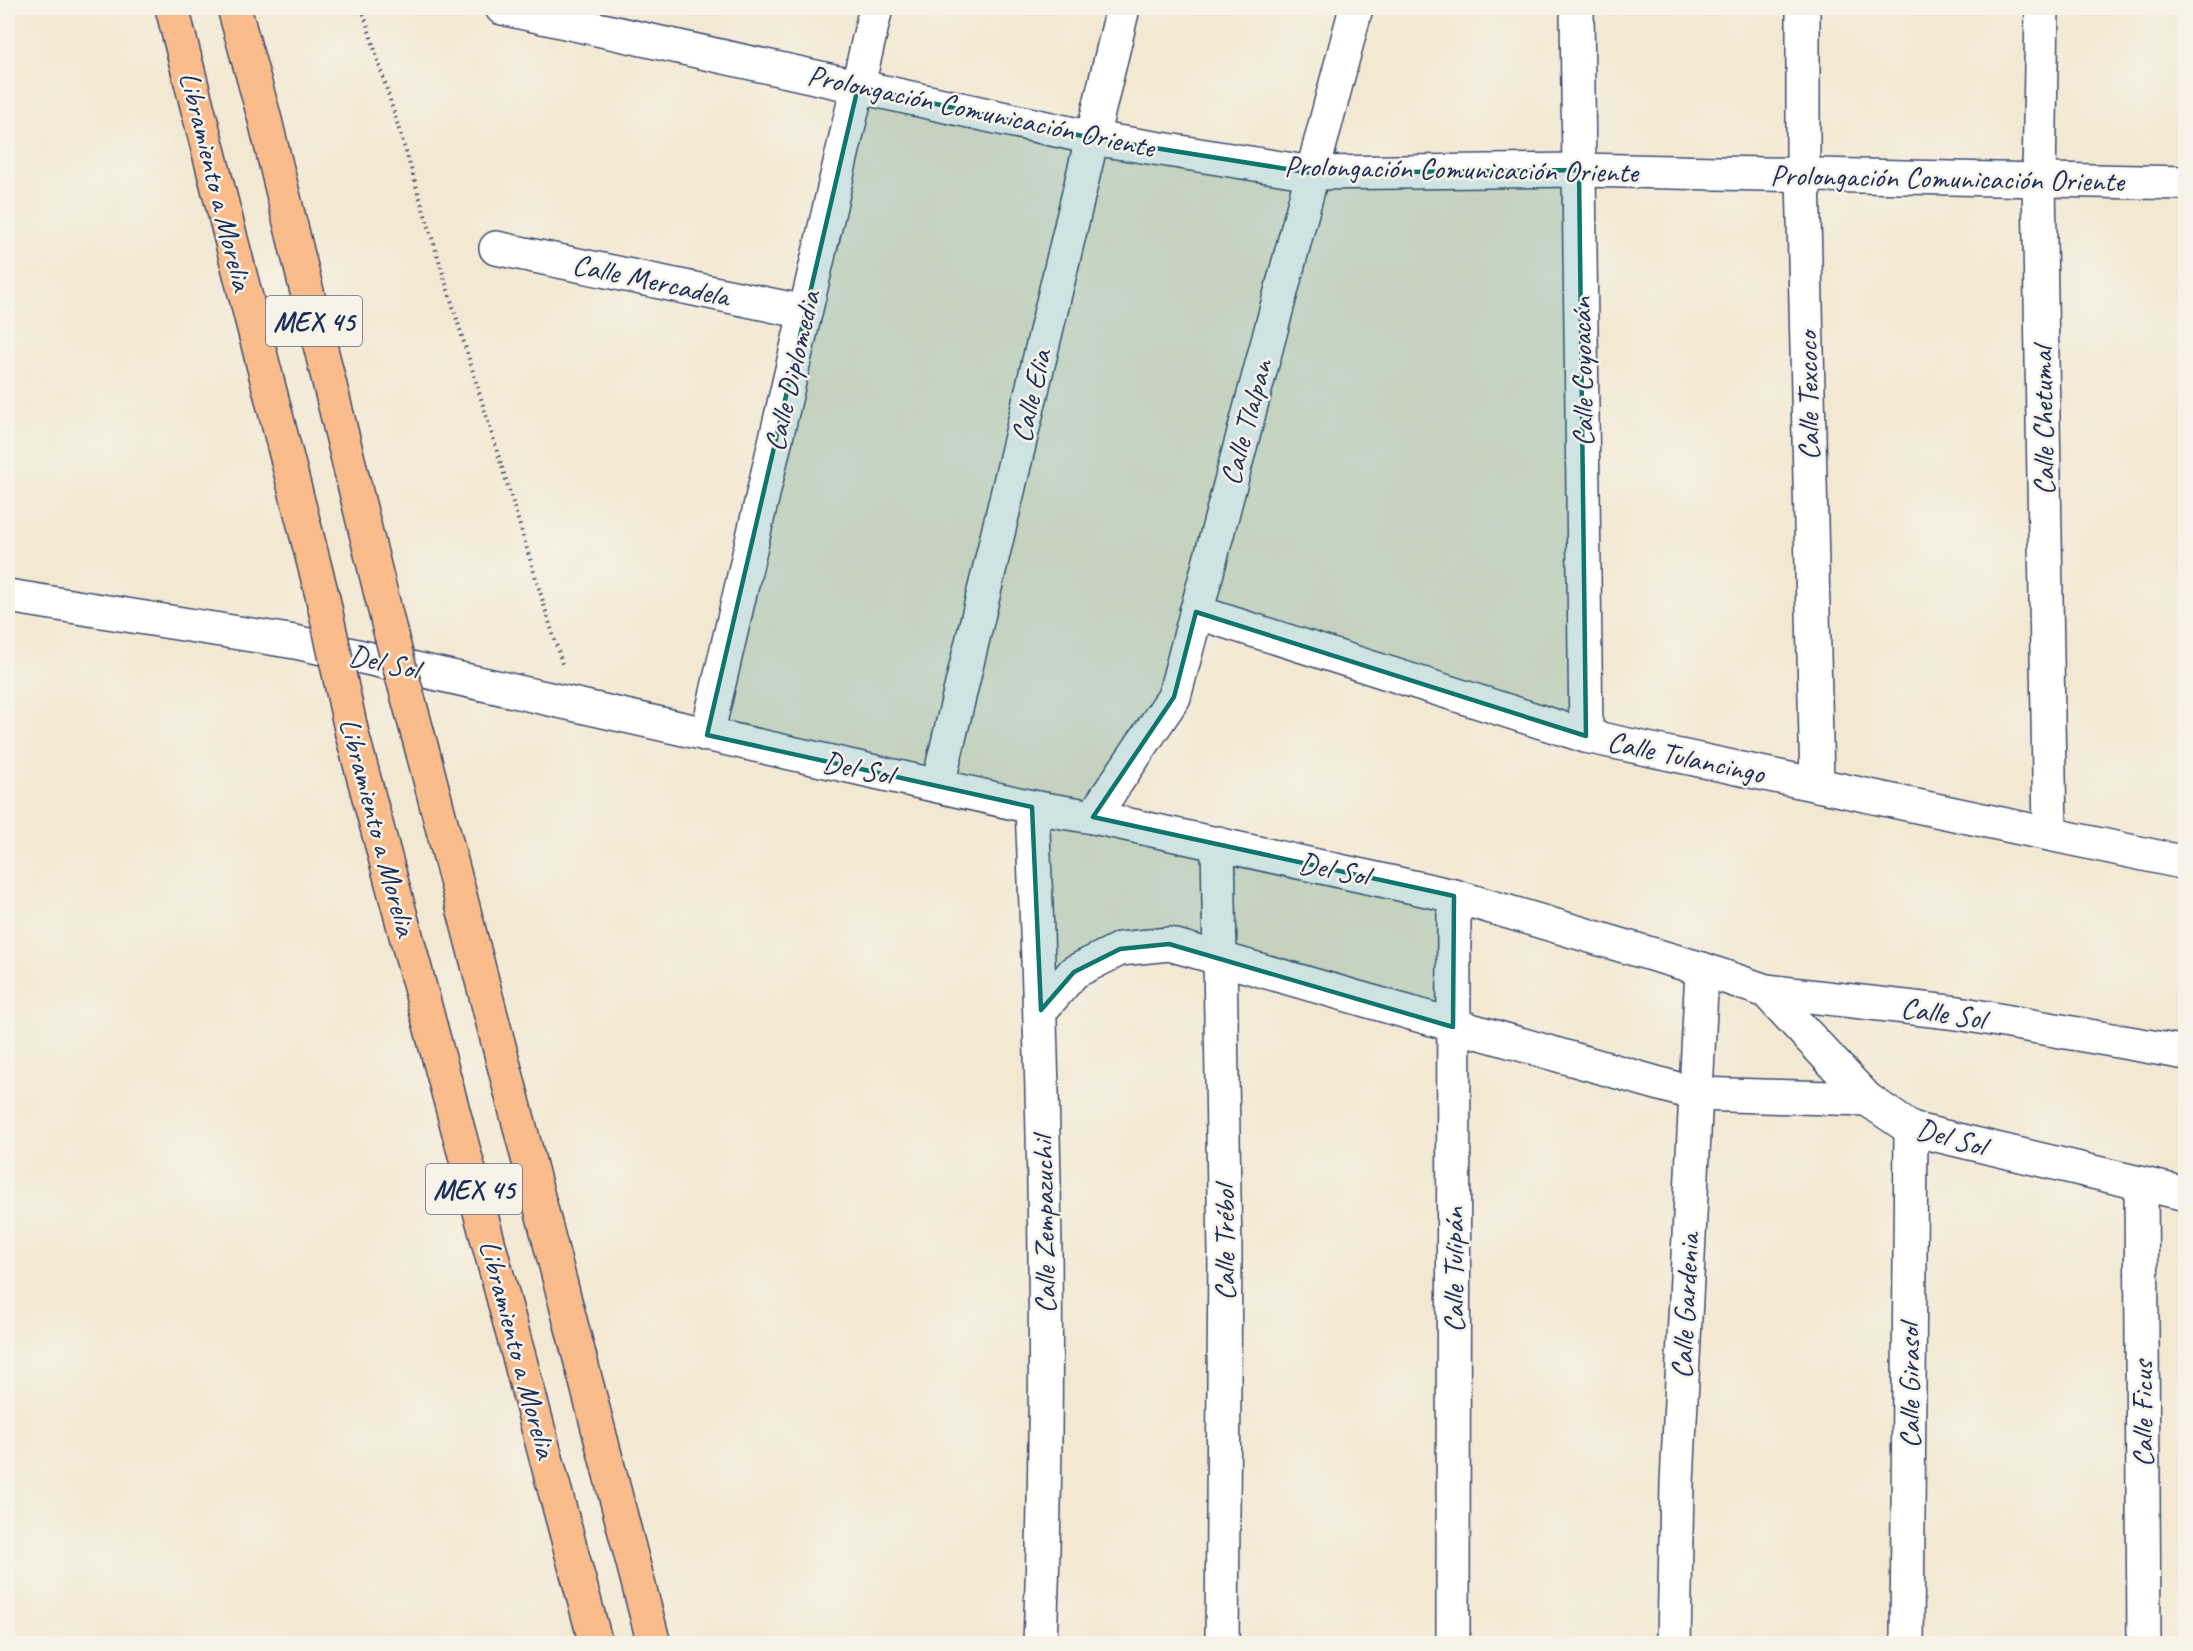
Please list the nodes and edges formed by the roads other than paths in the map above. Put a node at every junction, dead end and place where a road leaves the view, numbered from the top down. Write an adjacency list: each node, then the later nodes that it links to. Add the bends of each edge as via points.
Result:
1 (172, 8): 42 (highway, Libramiento a Morelia / MEX 45, bridge, via 323,599 352,734)
2 (234, 8): 43 (highway, Libramiento a Morelia / MEX 45, bridge, via 391,635)
3 (502, 8): 10 (street, Prolongación Comunicación Oriente)
4 (876, 8): 10 (street, Calle Diplomedia)
5 (1123, 8): 11 (street, Calle Elia)
6 (1356, 8): 13 (street, Calle Tlalpan)
7 (1577, 8): 12 (street, Calle Coyoacán)
8 (1803, 8): 14 (street, Calle Texcoco)
9 (2042, 8): 15 (street, Calle Chetumal)
10 (858, 87): 11 (street, Prolongación Comunicación Oriente); 18 (street, Calle Diplomedia)
11 (1092, 138): 13 (street, Prolongación Comunicación Oriente); 23 (street, Calle Elia)
12 (1579, 170): 13 (street, Prolongación Comunicación Oriente); 14 (street, Prolongación Comunicación Oriente); 22 (street, Calle Coyoacán)
13 (1312, 173): 20 (street, Calle Tlalpan)
14 (1803, 174): 15 (street, Prolongación Comunicación Oriente); 24 (street, Calle Texcoco)
15 (2039, 180): 16 (street, Prolongación Comunicación Oriente); 27 (street, Calle Chetumal)
16 (2186, 183)
17 (496, 248): 18 (street, Calle Mercadela)
18 (806, 312): 21 (street, Calle Diplomedia)
19 (8, 596): 21 (street, Del Sol, via 295,642)
20 (1196, 612): 22 (street, Calle Tulancingo); 26 (street, Calle Tlalpan, via 1174,697)
21 (707, 735): 23 (street, Del Sol)
22 (1586, 736): 24 (street, Calle Tulancingo)
23 (939, 785): 25 (street, Del Sol)
24 (1817, 785): 27 (street, Calle Tulancingo)
25 (1032, 807): 26 (street, Del Sol); 34 (street, Calle Zempazuchil)
26 (1093, 817): 28 (street, Del Sol)
27 (2050, 834): 29 (street, Calle Tulancingo)
28 (1218, 843): 30 (street, Del Sol); 31 (street, Calle Trébol)
29 (2186, 863)
30 (1454, 896): 32 (street, Del Sol); 35 (street, Calle Tulipán)
31 (1221, 958): 34 (street, via 1169,944 1120,949 1074,972); 35 (street); 45 (street, Calle Trébol, via 1225,1253)
32 (1702, 969): 33 (street, Calle Sol); 37 (street, Calle Gardenia)
33 (1766, 991): 36 (street, Calle Sol, via 1958,1013); 38 (street, Del Sol)
34 (1041, 1010): 44 (street, Calle Zempazuchil, via 1045,1412)
35 (1454, 1027): 37 (street); 46 (street, Calle Tulipán)
36 (2186, 1053)
37 (1695, 1094): 38 (street); 47 (street, Calle Gardenia, via 1677,1483)
38 (1867, 1099): 39 (street, Del Sol)
39 (1911, 1129): 40 (street, Del Sol); 48 (street, Calle Girasol)
40 (2141, 1184): 41 (street, Del Sol); 49 (street, Calle Ficus)
41 (2186, 1194)
42 (596, 1644)
43 (654, 1644)
44 (1040, 1644)
45 (1222, 1644)
46 (1453, 1644)
47 (1674, 1644)
48 (1907, 1644)
49 (2144, 1644)

